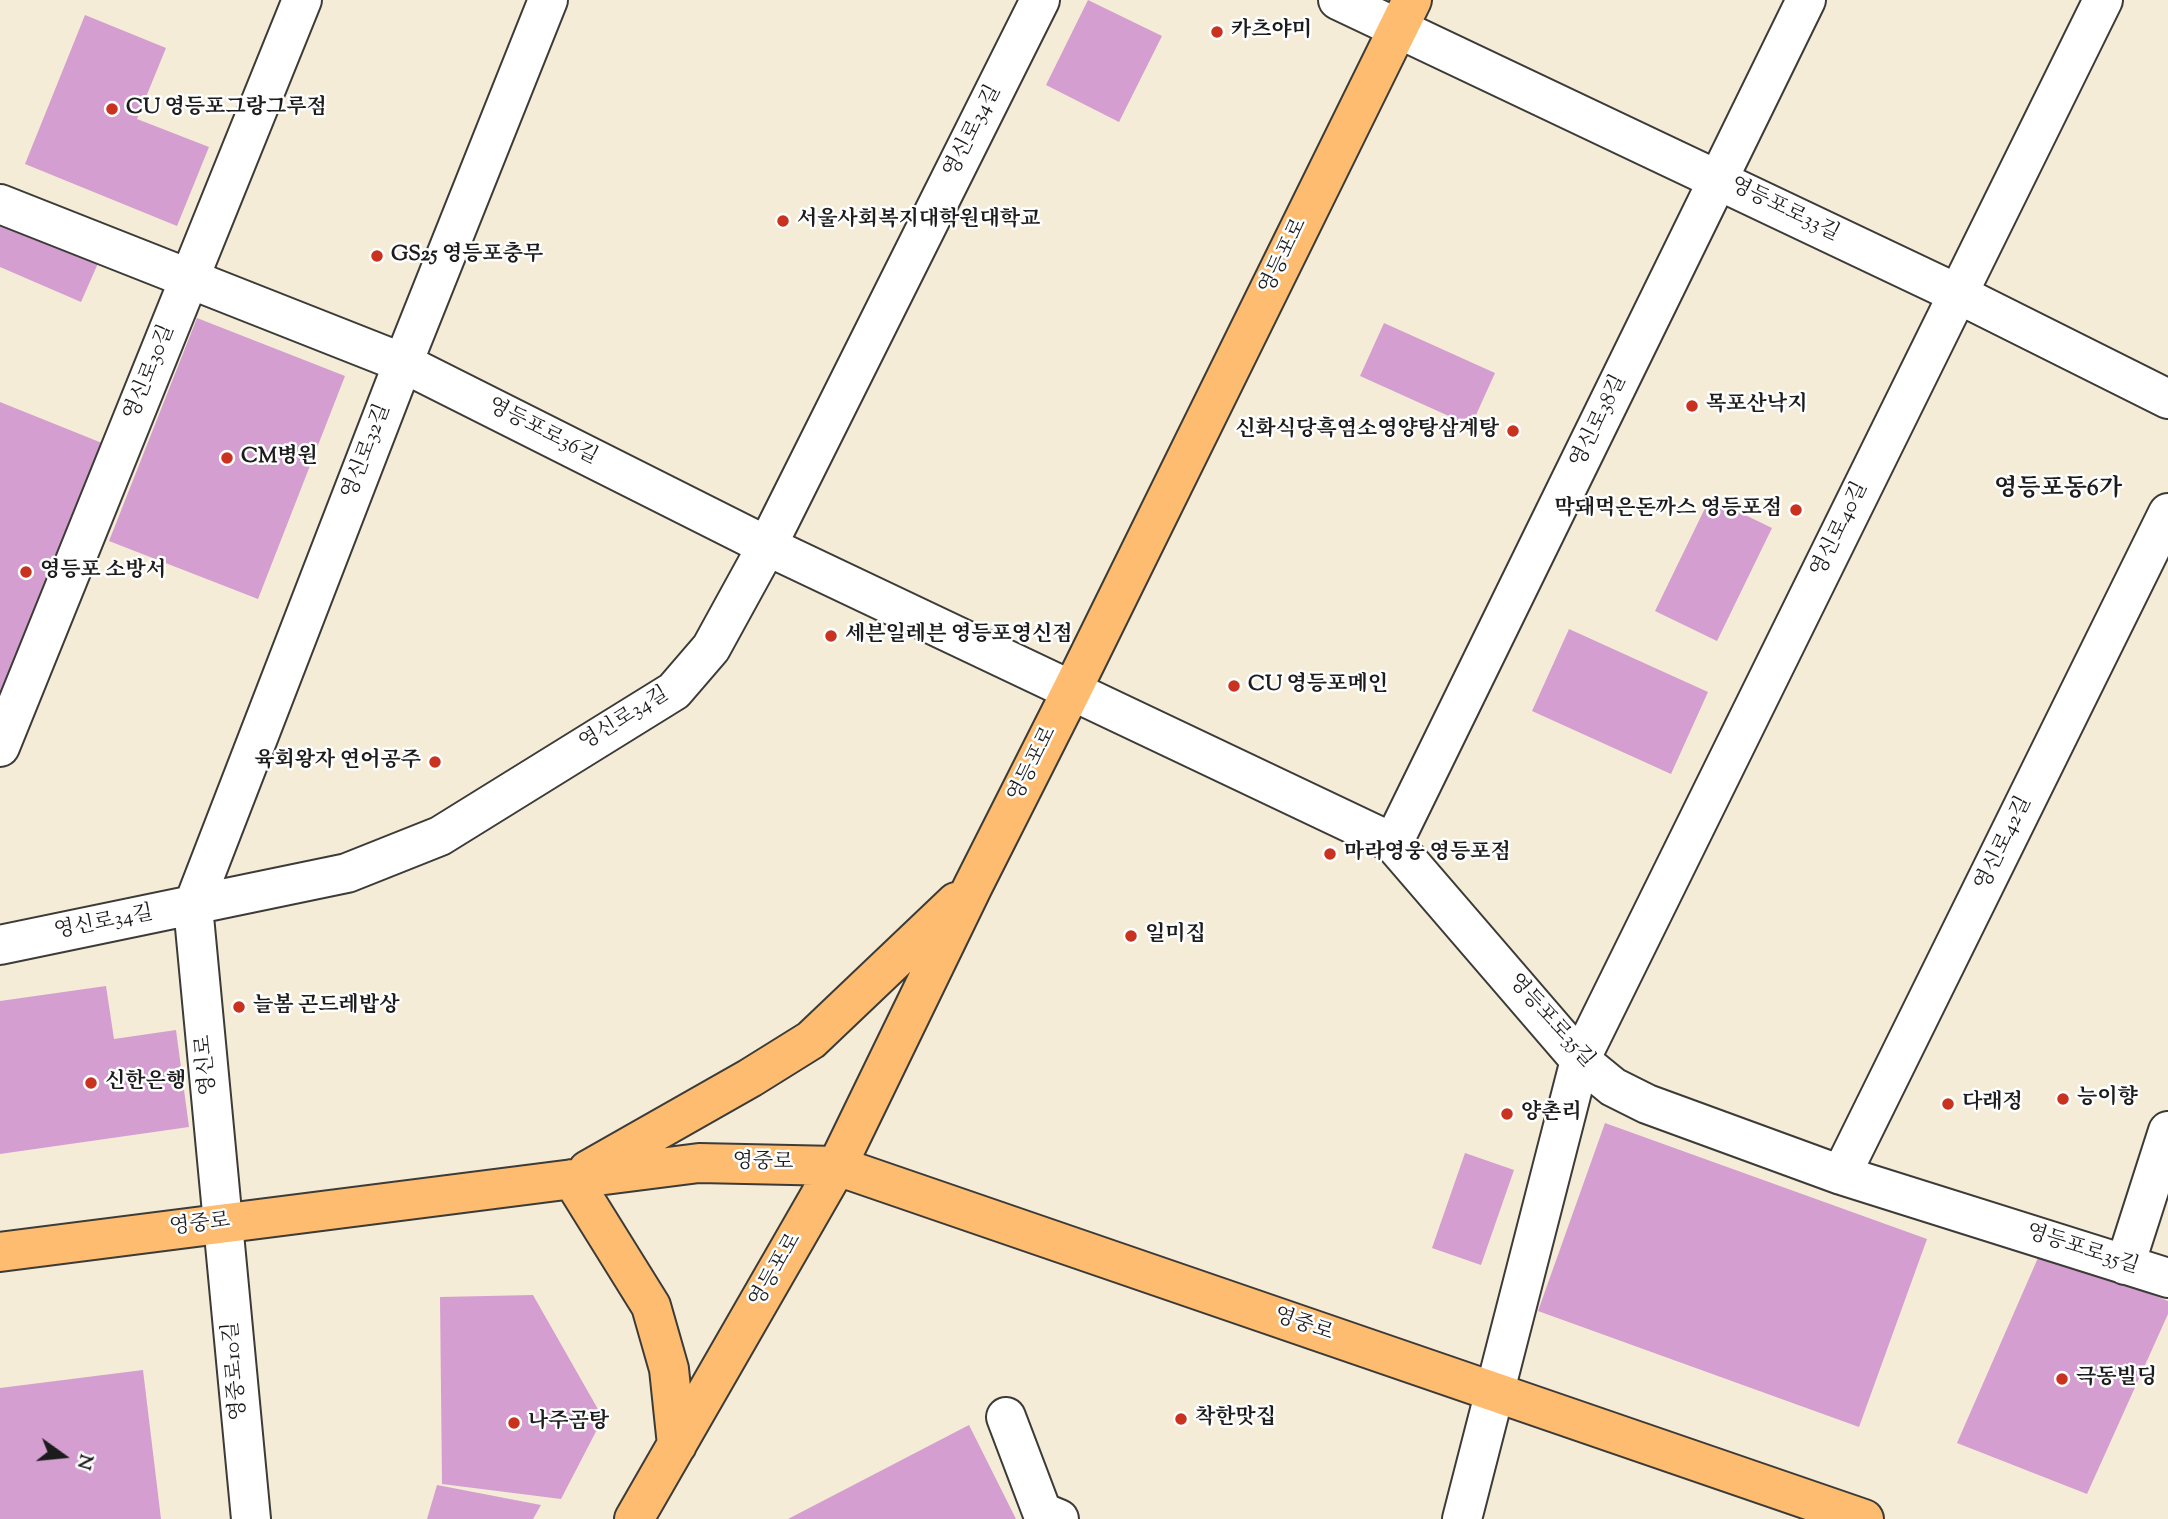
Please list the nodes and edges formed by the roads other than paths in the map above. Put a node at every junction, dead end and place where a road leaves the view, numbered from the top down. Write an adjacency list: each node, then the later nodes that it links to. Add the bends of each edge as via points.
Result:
1 (302, 0): 10 (street, 영신로30길)
2 (548, 0): 12 (street, 영신로32길)
3 (1040, 0): 15 (street, 영신로34길)
4 (1338, 0): 7 (street, 영등포로33길)
5 (1806, 0): 8 (street, 영신로38길)
6 (2103, 0): 11 (street, 영신로40길)
7 (1405, 15): 8 (street, 영등포로33길); 16 (main road, 영등포로)
8 (1719, 180): 11 (street, 영등포로33길); 18 (street, 영신로38길)
9 (0, 204): 10 (street, 영등포로36길)
10 (189, 278): 12 (street, 영등포로36길); 17 (street, 영신로30길)
11 (1958, 294): 13 (street, 영등포로33길); 22 (street, 영신로40길)
12 (403, 363): 15 (street, 영등포로36길); 20 (street, 영신로32길)
13 (2168, 399)
14 (2168, 513): 25 (street, 영신로42길)
15 (767, 546): 16 (street, 영등포로36길); 20 (street, 영신로34길, via 711,648 674,691 440,836 347,873)
16 (1071, 692): 18 (street, 영등포로35길); 19 (main road, 영등포로)
17 (0, 747)
18 (1393, 843): 22 (street, 영등포로35길)
19 (973, 886): 24 (main road, 영등포로); 26 (main road, via 811,1040)
20 (193, 906): 21 (street, 영신로34길); 27 (street, 영신로)
21 (0, 945)
22 (1580, 1060): 25 (street, 영등포로35길, via 1613,1087 1647,1104); 31 (street)
23 (2168, 1131): 29 (street)
24 (837, 1166): 26 (main road, 영중로, via 699,1163); 31 (main road, 영중로); 33 (main road, 영등포로)
25 (1841, 1175): 29 (street, 영등포로35길)
26 (572, 1179): 27 (main road, 영중로); 33 (main road, via 651,1306 669,1369)
27 (223, 1223): 28 (main road, 영중로); 35 (street, 영중로10길)
28 (0, 1252)
29 (2125, 1265): 30 (street, 영등포로35길)
30 (2168, 1279)
31 (1493, 1391): 37 (street); 38 (main road, 영중로)
32 (1006, 1417): 34 (street)
33 (677, 1446): 36 (main road, 영등포로)
34 (1047, 1517)
35 (250, 1519)
36 (634, 1519)
37 (1462, 1519)
38 (1864, 1519)

